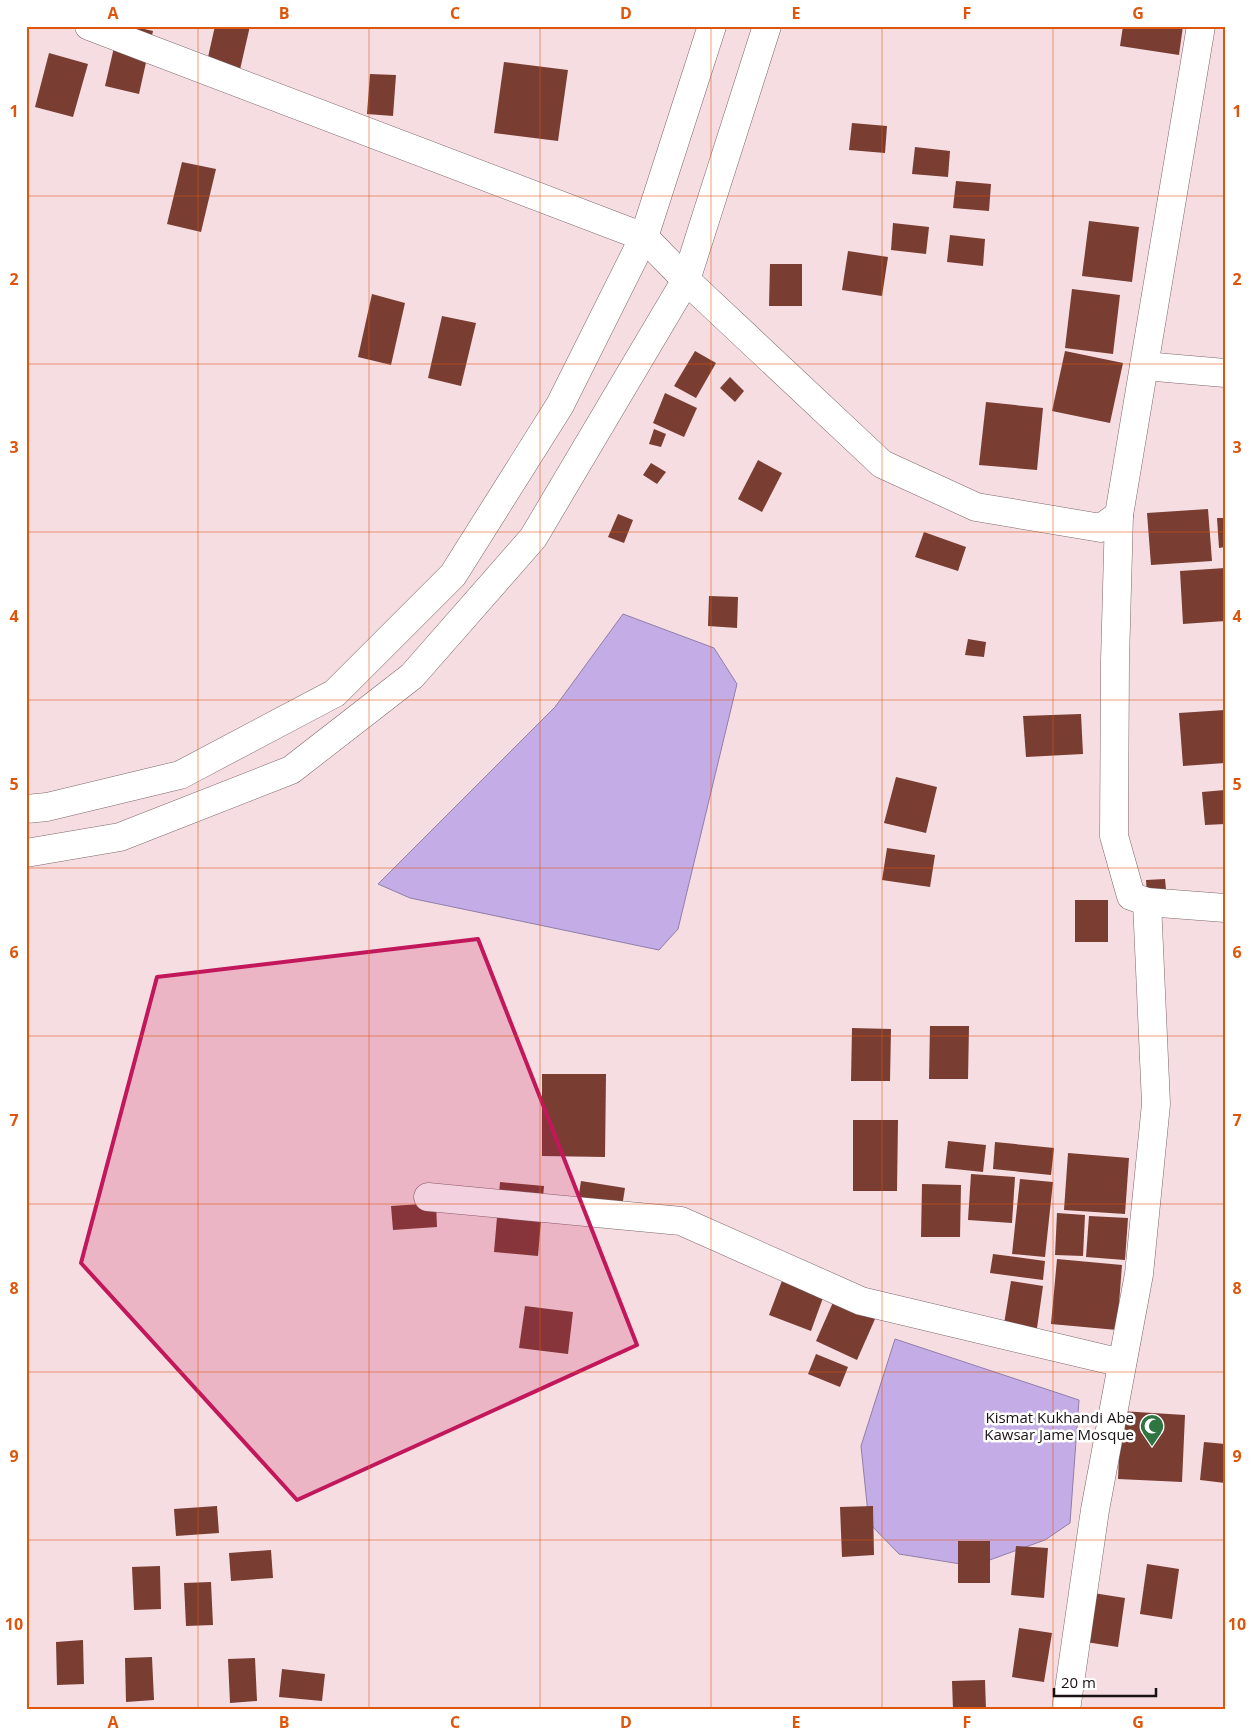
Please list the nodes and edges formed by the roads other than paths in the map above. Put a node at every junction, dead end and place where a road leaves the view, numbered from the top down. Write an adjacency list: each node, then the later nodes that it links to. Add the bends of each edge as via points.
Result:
1 (88, 26): 5 (street)
2 (712, 26): 5 (street)
3 (767, 26): 6 (street)
4 (1201, 26): 7 (street)
5 (644, 237): 6 (street); 10 (street, via 560,405 453,575 335,693 180,775 48,807)
6 (686, 280): 9 (street, via 882,464 976,507 1101,528); 11 (street, via 533,538 412,676 291,770 120,837)
7 (1144, 366): 8 (street); 9 (street)
8 (1225, 373)
9 (1118, 515): 12 (street, via 1114,836 1131,896)
10 (26, 809)
11 (26, 853)
12 (1147, 902): 13 (street); 15 (street, via 1156,1104 1139,1274)
13 (1225, 908)
14 (428, 1197): 15 (street, via 681,1221 861,1302)
15 (1122, 1364): 16 (street, via 1095,1510)
16 (1066, 1710)

